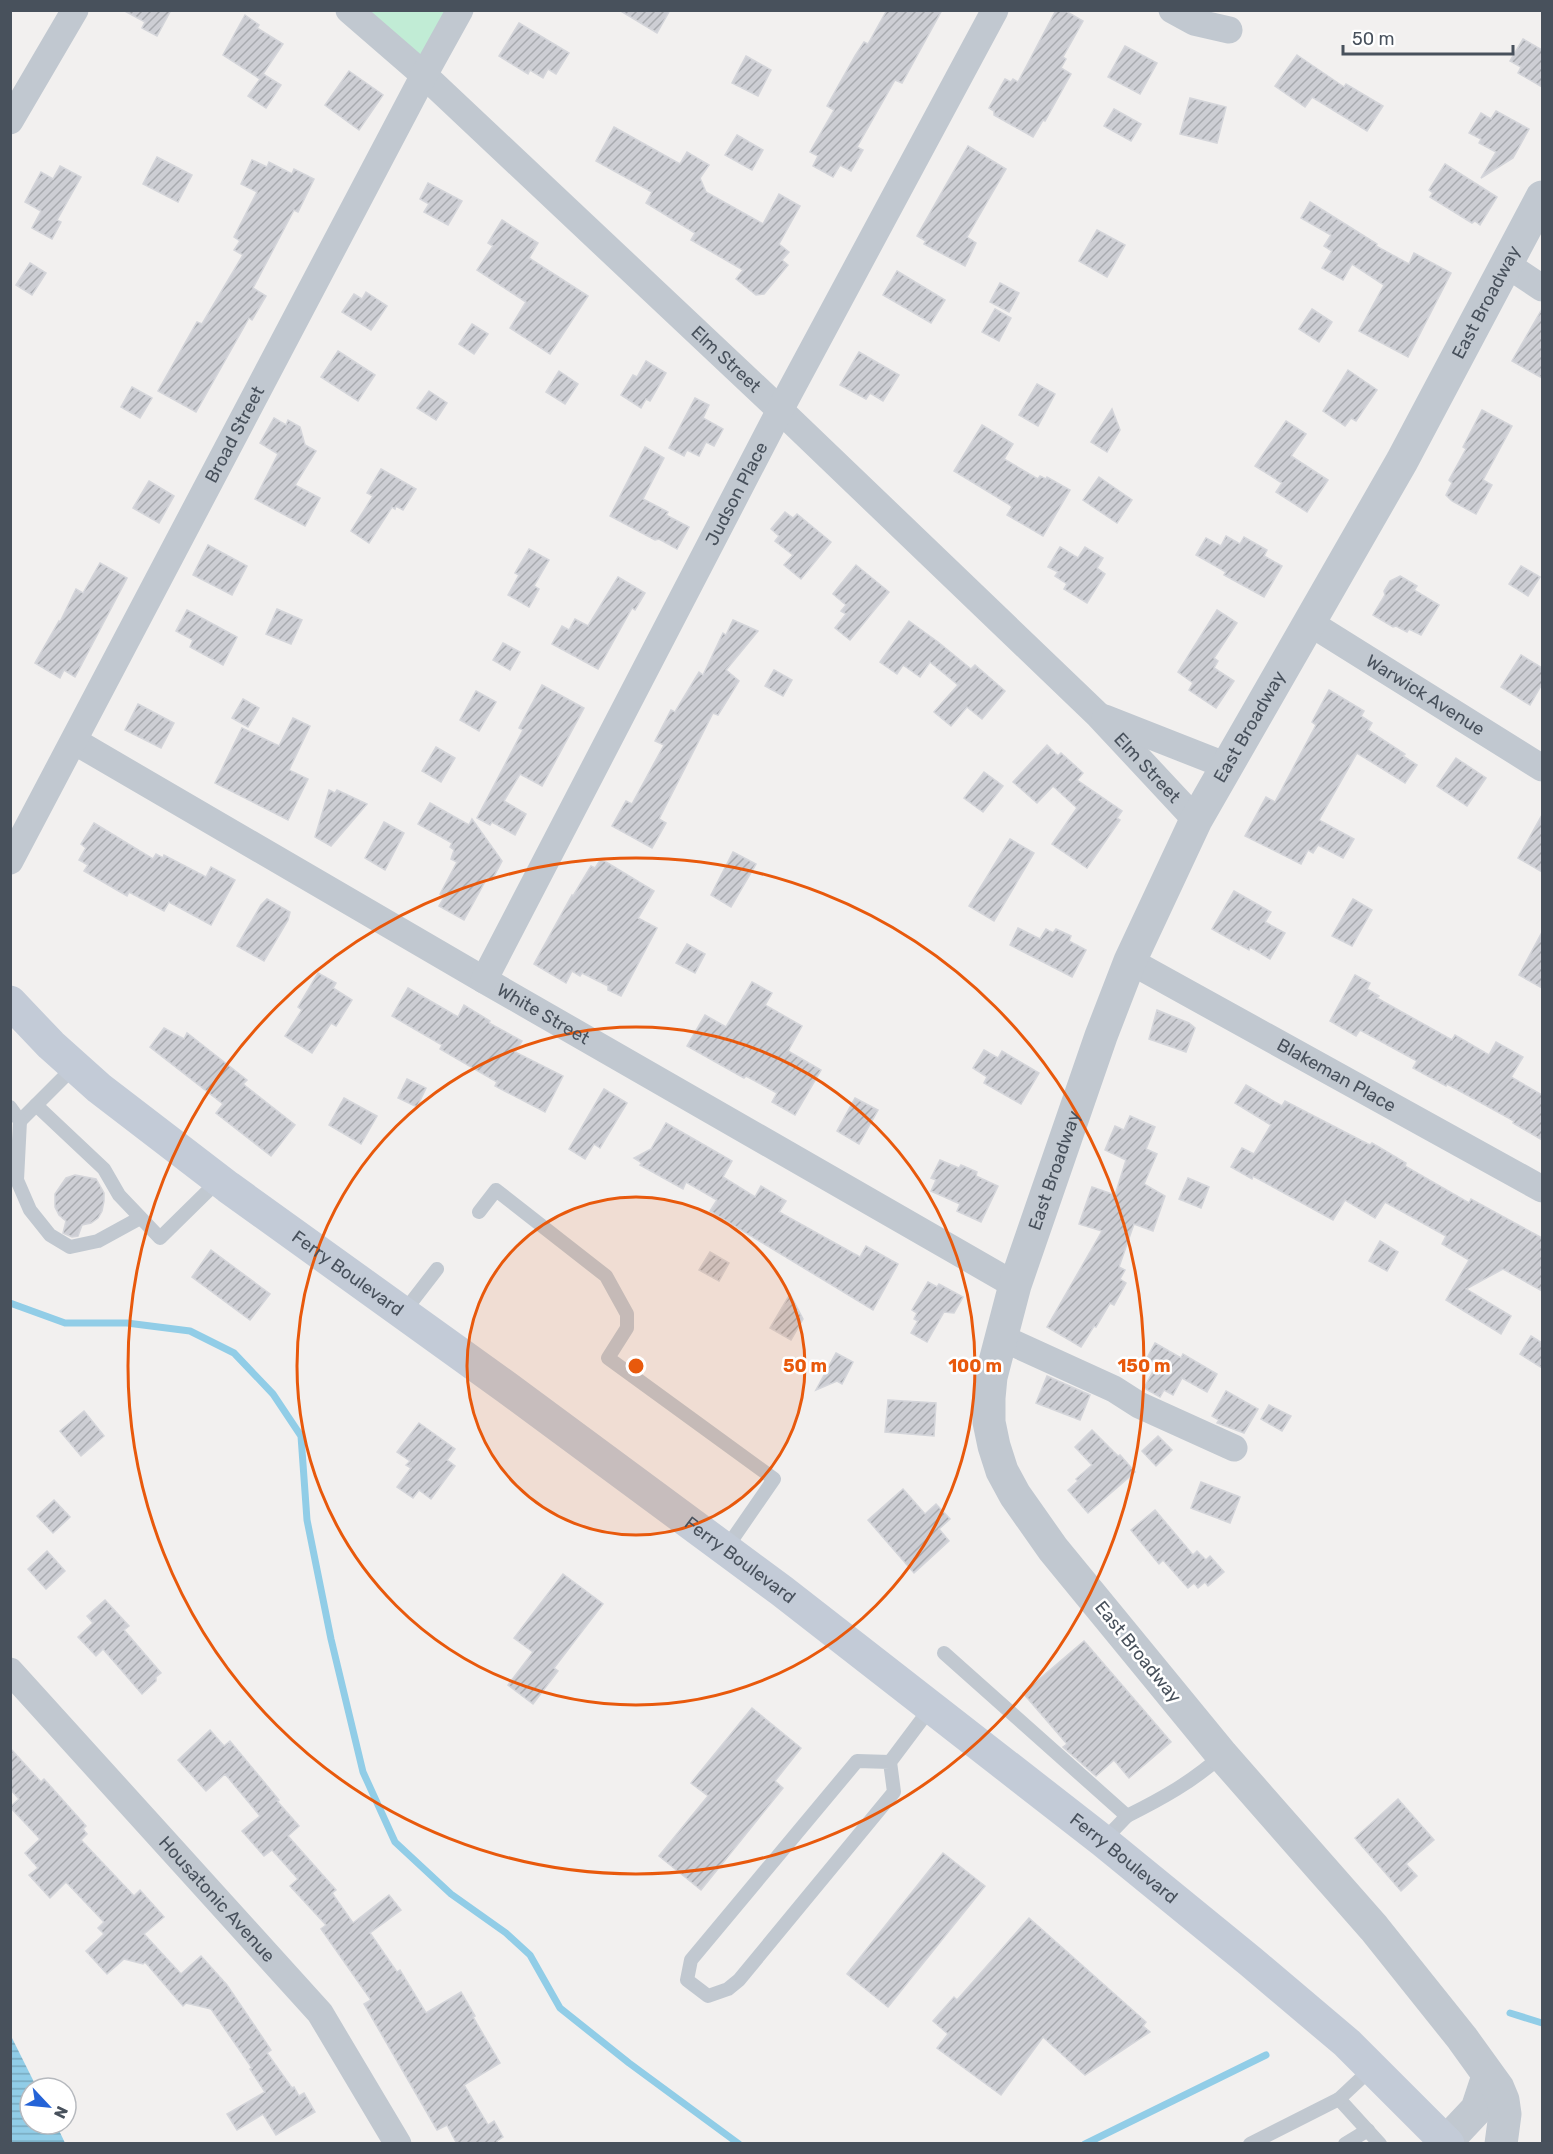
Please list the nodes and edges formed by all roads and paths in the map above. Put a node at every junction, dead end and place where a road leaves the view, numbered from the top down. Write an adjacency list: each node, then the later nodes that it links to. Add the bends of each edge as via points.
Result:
1 (75, 10): 8 (street)
2 (349, 10): 7 (street, Elm Street)
3 (460, 10): 7 (street, Broad Street)
4 (995, 10): 12 (street, Judson Place)
5 (1172, 10): 6 (street, via 1194,22)
6 (1229, 30)
7 (424, 75): 12 (street, Elm Street); 15 (street, Broad Street)
8 (10, 120)
9 (1542, 197): 10 (street, East Broadway)
10 (1506, 264): 11 (street); 13 (street, East Broadway)
11 (1542, 288)
12 (780, 410): 14 (street, Elm Street); 21 (street, Judson Place)
13 (1310, 623): 16 (street, East Broadway); 17 (street, Warwick Avenue)
14 (1098, 715): 16 (street, Elm Street); 18 (street, Elm Street)
15 (74, 741): 19 (street, Broad Street); 21 (street, White Street)
16 (1227, 766): 18 (street, East Broadway)
17 (1542, 768)
18 (1196, 820): 20 (street, East Broadway)
19 (14, 844)
20 (1130, 962): 28 (street, Blakeman Place); 32 (street, East Broadway)
21 (484, 980): 32 (street, White Street)
22 (10, 1002): 23 (main road, Ferry Boulevard)
23 (75, 1066): 24 (lane); 27 (main road, Ferry Boulevard)
24 (36, 1105): 26 (lane); 30 (lane, via 104,1169 119,1195)
25 (10, 1107): 26 (lane)
26 (20, 1120): 30 (lane, via 17,1180 30,1210 50,1235 70,1247 98,1241)
27 (219, 1180): 30 (lane, via 160,1238); 33 (main road, Ferry Boulevard)
28 (1542, 1189)
29 (479, 1212): 36 (lane, via 496,1190 606,1276 627,1314 627,1328 608,1358 774,1479)
30 (140, 1218)
31 (437, 1269): 33 (lane)
32 (1015, 1285): 34 (street, East Broadway)
33 (403, 1313): 36 (main road, Ferry Boulevard)
34 (1000, 1337): 35 (street); 40 (street, East Broadway, via 991,1377 989,1422 1002,1471 1053,1548)
35 (1234, 1448)
36 (725, 1550): 39 (main road, Ferry Boulevard)
37 (944, 1653): 42 (lane)
38 (10, 1671): 49 (street, Housatonic Avenue, via 320,2013)
39 (932, 1707): 41 (lane); 43 (main road, Ferry Boulevard)
40 (1222, 1755): 42 (lane, via 1166,1796); 45 (street, East Broadway, via 1374,1928)
41 (890, 1762): 41 (lane, via 857,1761 691,1960 687,1980 708,1996 739,1980 894,1792)
42 (1127, 1816): 43 (lane)
43 (1103, 1841): 44 (main road, Ferry Boulevard, via 1250,1961)
44 (1372, 2068): 46 (lane); 48 (main road, Ferry Boulevard)
45 (1488, 2076): 48 (street, via 1477,2109); 53 (street, East Broadway, via 1503,2100)
46 (1339, 2099): 47 (lane); 50 (lane)
47 (1368, 2130): 51 (lane); 52 (lane)
48 (1447, 2143)
49 (398, 2144)
50 (1250, 2144)
51 (1345, 2144)
52 (1380, 2144)
53 (1501, 2144)

